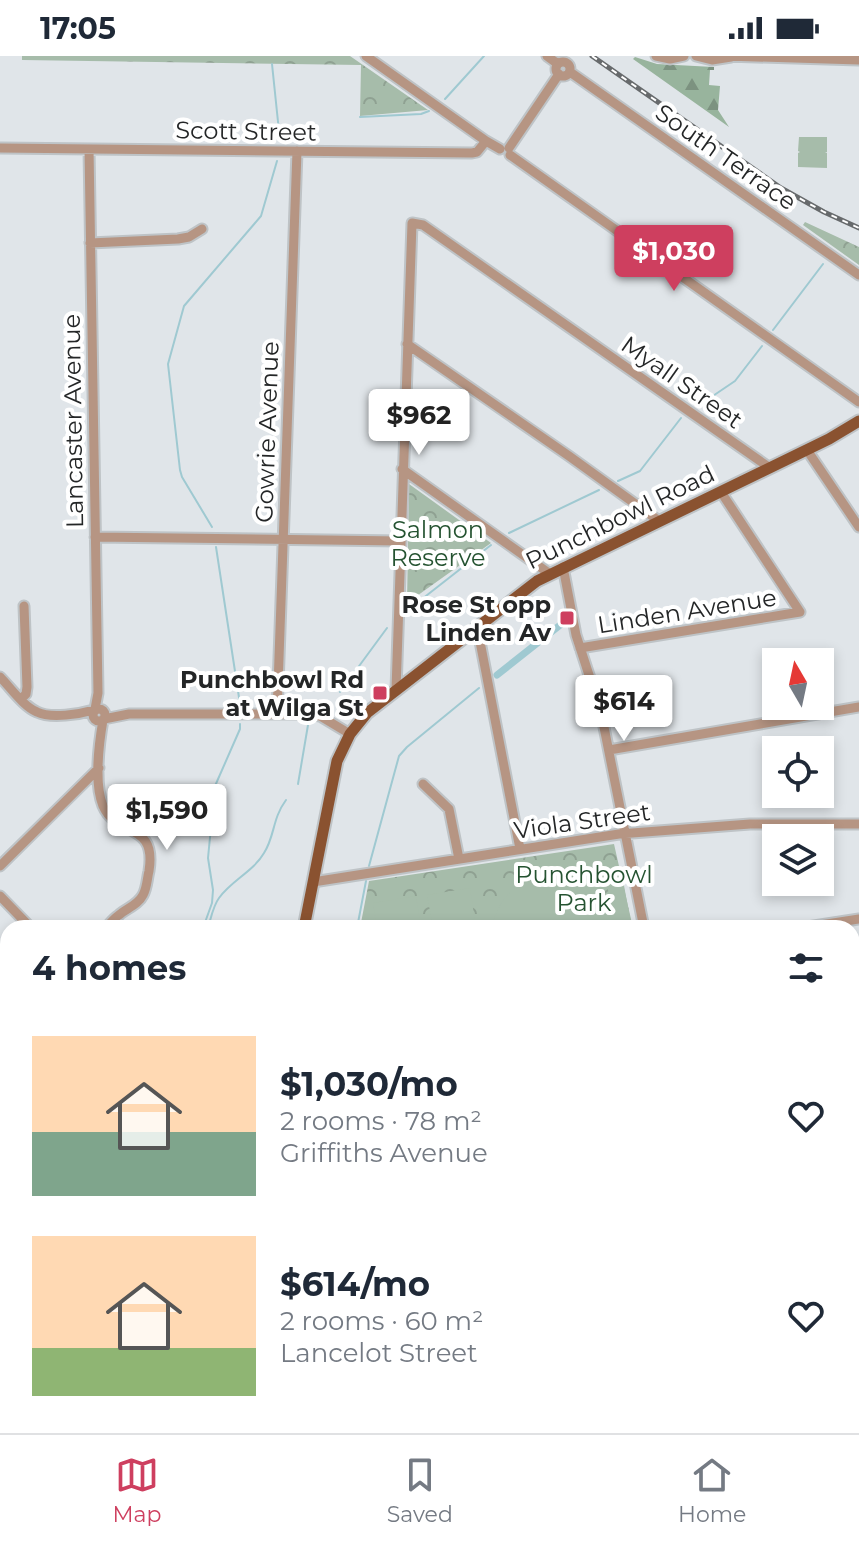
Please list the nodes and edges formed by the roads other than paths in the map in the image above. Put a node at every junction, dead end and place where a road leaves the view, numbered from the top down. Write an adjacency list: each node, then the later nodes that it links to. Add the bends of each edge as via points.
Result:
1 (366, 56): 10 (street)
2 (547, 56): 9 (street, South Terrace)
3 (656, 56): 4 (street)
4 (684, 56)
5 (696, 56): 6 (street)
6 (729, 56): 7 (street)
7 (796, 57): 8 (street)
8 (859, 60)
9 (562, 70): 13 (street); 17 (street, South Terrace)
10 (486, 141): 13 (street); 14 (street, Scott Street, via 472,153)
11 (0, 148): 12 (street, Scott Street)
12 (89, 149): 14 (street, Scott Street); 16 (street, Lancaster Avenue)
13 (506, 150): 19 (street)
14 (297, 151): 28 (street, Gowrie Avenue)
15 (202, 229): 16 (street, via 178,239)
16 (90, 243): 27 (street, Lancaster Avenue)
17 (859, 275)
18 (407, 344): 22 (street, Myall Street, via 412,223 423,225); 23 (street); 25 (street)
19 (859, 402)
20 (859, 421): 21 (main road, Punchbowl Road)
21 (807, 450): 22 (main road, Punchbowl Road); 26 (street)
22 (770, 468): 24 (main road, Punchbowl Road)
23 (402, 469): 29 (street); 31 (street)
24 (721, 492): 25 (main road, Punchbowl Road); 34 (street, Linden Avenue, via 800,612)
25 (659, 521): 30 (main road, Punchbowl Road)
26 (859, 527)
27 (95, 537): 28 (street); 40 (street, Lancaster Avenue)
28 (283, 539): 29 (street); 39 (street, Gowrie Avenue)
29 (400, 541): 36 (street)
30 (563, 567): 31 (main road, Punchbowl Road); 34 (street)
31 (550, 574): 33 (main road, Punchbowl Road)
32 (24, 606): 37 (street, via 27,687)
33 (477, 626): 36 (main road, Punchbowl Road); 47 (street)
34 (580, 648): 42 (street)
35 (0, 677): 37 (street)
36 (396, 690): 41 (main road, Punchbowl Road)
37 (21, 699): 40 (street, via 44,714)
38 (859, 707): 42 (street)
39 (277, 714): 40 (street); 41 (street, via 320,716)
40 (99, 715): 43 (street, Lancaster Avenue)
41 (350, 734): 50 (main road, Punchbowl Road, via 335,767)
42 (609, 750): 46 (street)
43 (99, 768): 49 (street); 53 (street, Lancaster Avenue, via 104,807 114,821 143,838 151,860 143,897)
44 (423, 784): 48 (street, via 449,809)
45 (859, 824): 46 (street, Viola Street, via 750,824)
46 (625, 833): 47 (street, Viola Street); 55 (street)
47 (520, 849): 48 (street, Viola Street)
48 (459, 859): 50 (street, Viola Street)
49 (0, 866)
50 (313, 882): 54 (main road, Punchbowl Road)
51 (0, 896): 52 (street)
52 (23, 920)
53 (113, 920)
54 (306, 920)
55 (642, 920)

